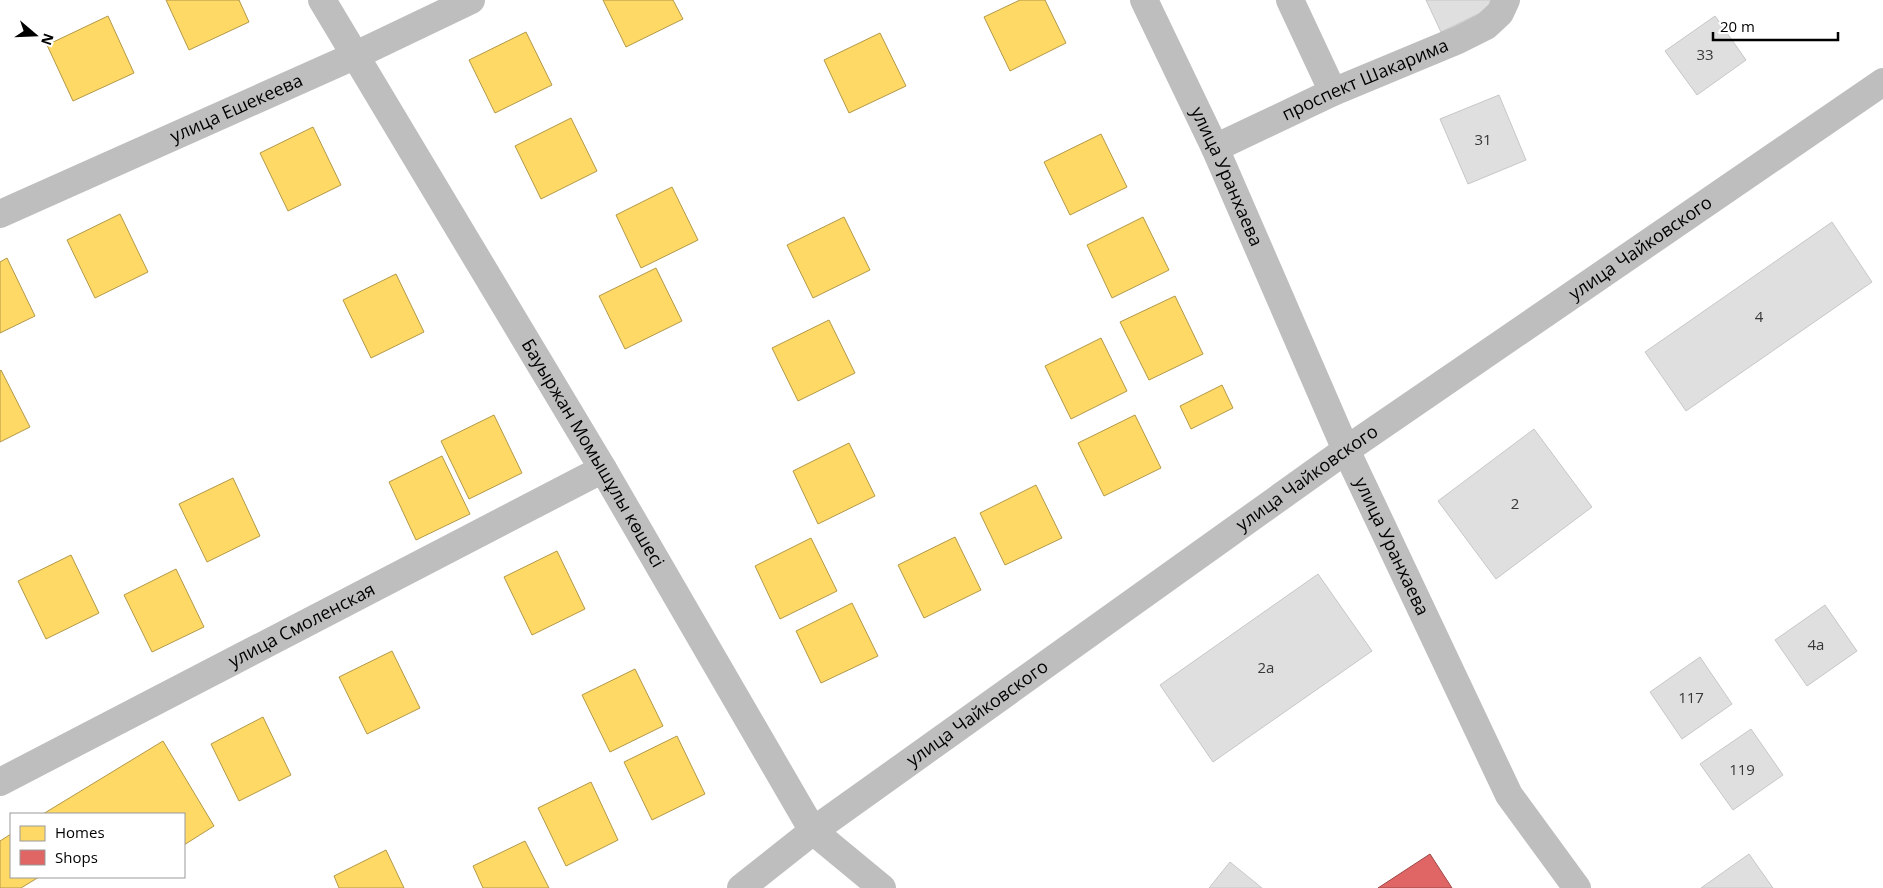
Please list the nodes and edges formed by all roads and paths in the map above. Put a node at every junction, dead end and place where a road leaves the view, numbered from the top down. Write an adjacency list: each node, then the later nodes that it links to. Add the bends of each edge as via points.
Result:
1 (322, 0): 6 (street, Бауыржан Момышұлы көшесі)
2 (471, 0): 6 (street, улица Ешекеева)
3 (1144, 0): 9 (street, улица Уранхаева)
4 (1290, 0): 8 (street)
5 (1506, 0): 8 (street, проспект Шакарима, via 1500,13 1486,26)
6 (354, 56): 10 (street, улица Ешекеева); 12 (street, Бауыржан Момышұлы көшесі)
7 (1883, 82): 11 (street, улица Чайковского)
8 (1333, 92): 9 (street, проспект Шакарима)
9 (1215, 148): 11 (street, улица Уранхаева)
10 (0, 214)
11 (1346, 450): 14 (street, улица Чайковского); 17 (street, улица Уранхаева, via 1509,795)
12 (603, 469): 13 (street, улица Смоленская); 14 (street, Бауыржан Момышұлы көшесі)
13 (0, 782)
14 (813, 831): 15 (street, улица Чайковского); 16 (street, Бауыржан Момышұлы көшесі)
15 (741, 888)
16 (882, 888)
17 (1577, 888)

